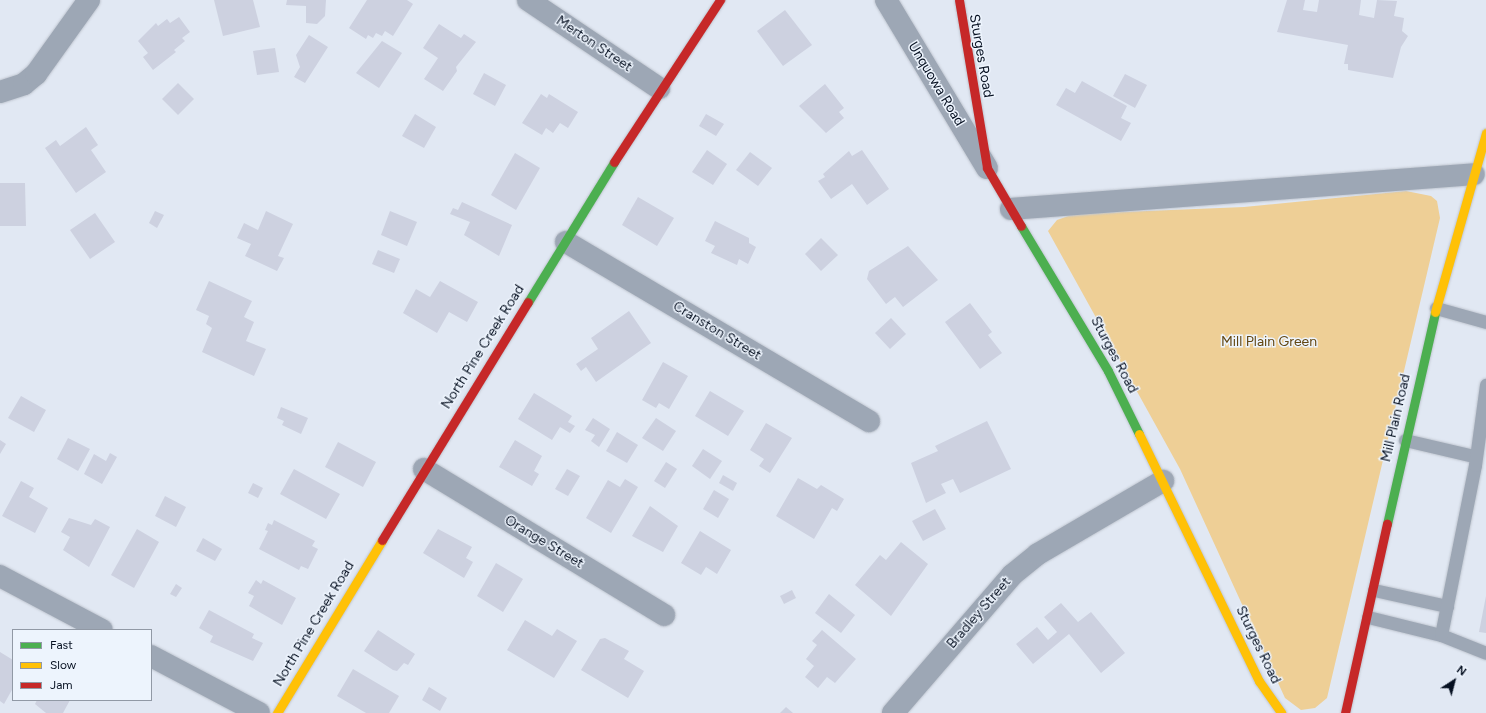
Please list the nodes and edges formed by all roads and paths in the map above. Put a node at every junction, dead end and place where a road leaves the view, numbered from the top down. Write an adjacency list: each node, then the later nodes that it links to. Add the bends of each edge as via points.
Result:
1 (89, 0): 7 (street, via 36,74 24,84)
2 (528, 0): 6 (street, Merton Street)
3 (720, 0): 6 (main road, North Pine Creek Road)
4 (886, 0): 9 (street, Unquowa Road)
5 (958, 0): 9 (main road, Sturges Road)
6 (659, 88): 12 (main road, North Pine Creek Road)
7 (0, 92)
8 (1486, 133): 10 (main road, Mill Plain Road)
9 (987, 168): 11 (main road, Sturges Road)
10 (1480, 174): 11 (street); 13 (main road, Mill Plain Road)
11 (1011, 209): 20 (main road, Sturges Road, via 1078,316)
12 (566, 242): 16 (street, Cranston Street); 19 (main road, North Pine Creek Road)
13 (1436, 308): 14 (lane); 17 (main road, Mill Plain Road)
14 (1486, 322)
15 (1486, 385): 18 (lane)
16 (869, 421)
17 (1405, 440): 18 (lane); 22 (main road, Mill Plain Road)
18 (1474, 456): 23 (lane)
19 (424, 469): 24 (street, Orange Street); 31 (main road, North Pine Creek Road)
20 (1163, 481): 32 (street, Bradley Street, via 1038,554 1012,575); 33 (main road, Sturges Road, via 1259,681)
21 (0, 576): 26 (street)
22 (1374, 590): 23 (lane); 25 (main road, Mill Plain Road)
23 (1447, 606): 27 (lane)
24 (664, 615)
25 (1368, 617): 27 (lane); 34 (main road, Mill Plain Road)
26 (100, 629)
27 (1441, 635): 28 (lane)
28 (1486, 653)
29 (152, 657): 30 (street)
30 (258, 713)
31 (277, 713)
32 (893, 713)
33 (1280, 713)
34 (1345, 713)

